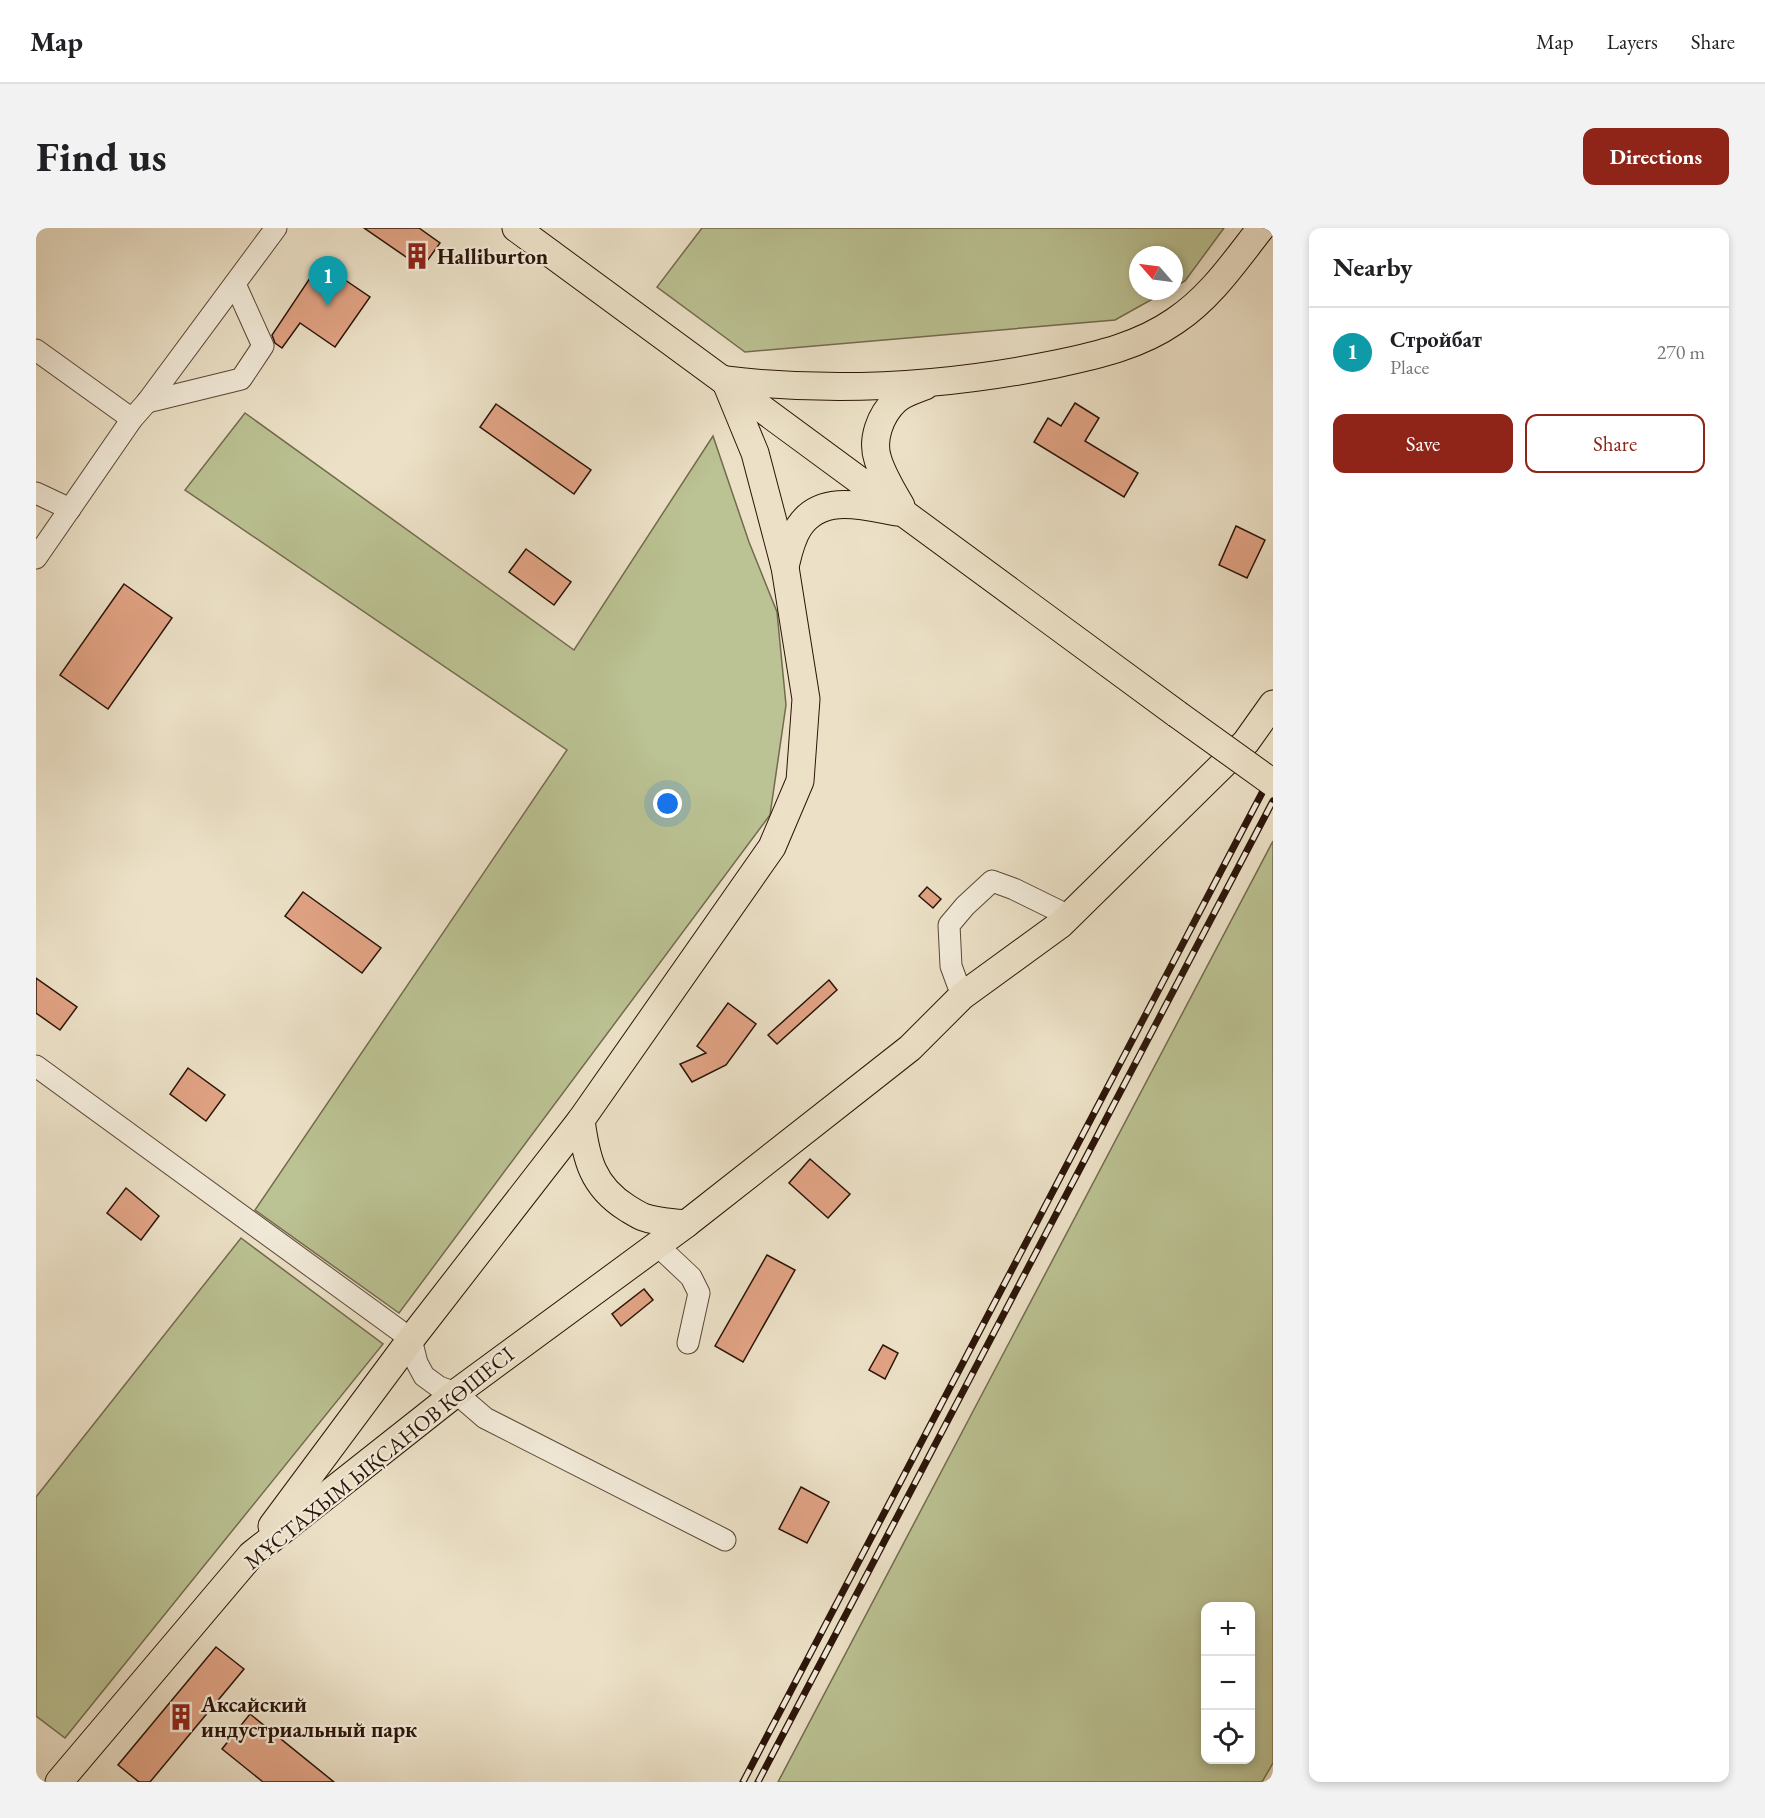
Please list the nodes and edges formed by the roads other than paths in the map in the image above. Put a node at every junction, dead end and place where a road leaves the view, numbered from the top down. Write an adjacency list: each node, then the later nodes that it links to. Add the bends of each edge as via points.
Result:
1 (276, 228): 4 (street)
2 (516, 228): 6 (main road)
3 (1261, 228): 7 (main road, via 1196,305 1139,342 1106,354 1023,371)
4 (235, 284): 8 (street); 8 (street, via 263,346 241,379)
5 (36, 350): 9 (street)
6 (724, 380): 7 (main road, via 835,387); 12 (main road); 14 (main road, via 755,453)
7 (944, 381): 12 (main road, via 897,399 877,433 877,458)
8 (147, 402): 9 (street)
9 (132, 419): 11 (street)
10 (36, 493): 11 (street)
11 (70, 509): 13 (street)
12 (904, 513): 14 (main road, via 857,504 820,508 799,527); 16 (main road, bridge)
13 (36, 558)
14 (785, 567): 20 (main road, via 806,699 800,781 772,847)
15 (1273, 704): 17 (main road, МҰСТАХЫМ ЫҚСАНОВ КӨШЕСІ, via 1246,742)
16 (1273, 783)
17 (1069, 916): 18 (main road, МҰСТАХЫМ ЫҚСАНОВ КӨШЕСІ); 18 (street, via 992,881 949,925 951,966)
18 (962, 996): 21 (main road, МҰСТАХЫМ ЫҚСАНОВ КӨШЕСІ, via 910,1048)
19 (36, 1066): 23 (street)
20 (581, 1119): 21 (main road, via 593,1172 614,1200 643,1217); 23 (main road)
21 (686, 1224): 22 (main road, МҰСТАХЫМ ЫҚСАНОВ КӨШЕСІ)
22 (657, 1245): 24 (street, via 691,1277 699,1293); 25 (main road, МҰСТАХЫМ ЫҚСАНОВ КӨШЕСІ)
23 (411, 1339): 25 (street, via 424,1376); 27 (main road)
24 (688, 1343)
25 (456, 1393): 26 (street, via 485,1418); 27 (main road, МҰСТАХЫМ ЫҚСАНОВ КӨШЕСІ)
26 (725, 1540)
27 (251, 1555): 28 (main road, МҰСТАХЫМ ЫҚСАНОВ КӨШЕСІ)
28 (59, 1782)

